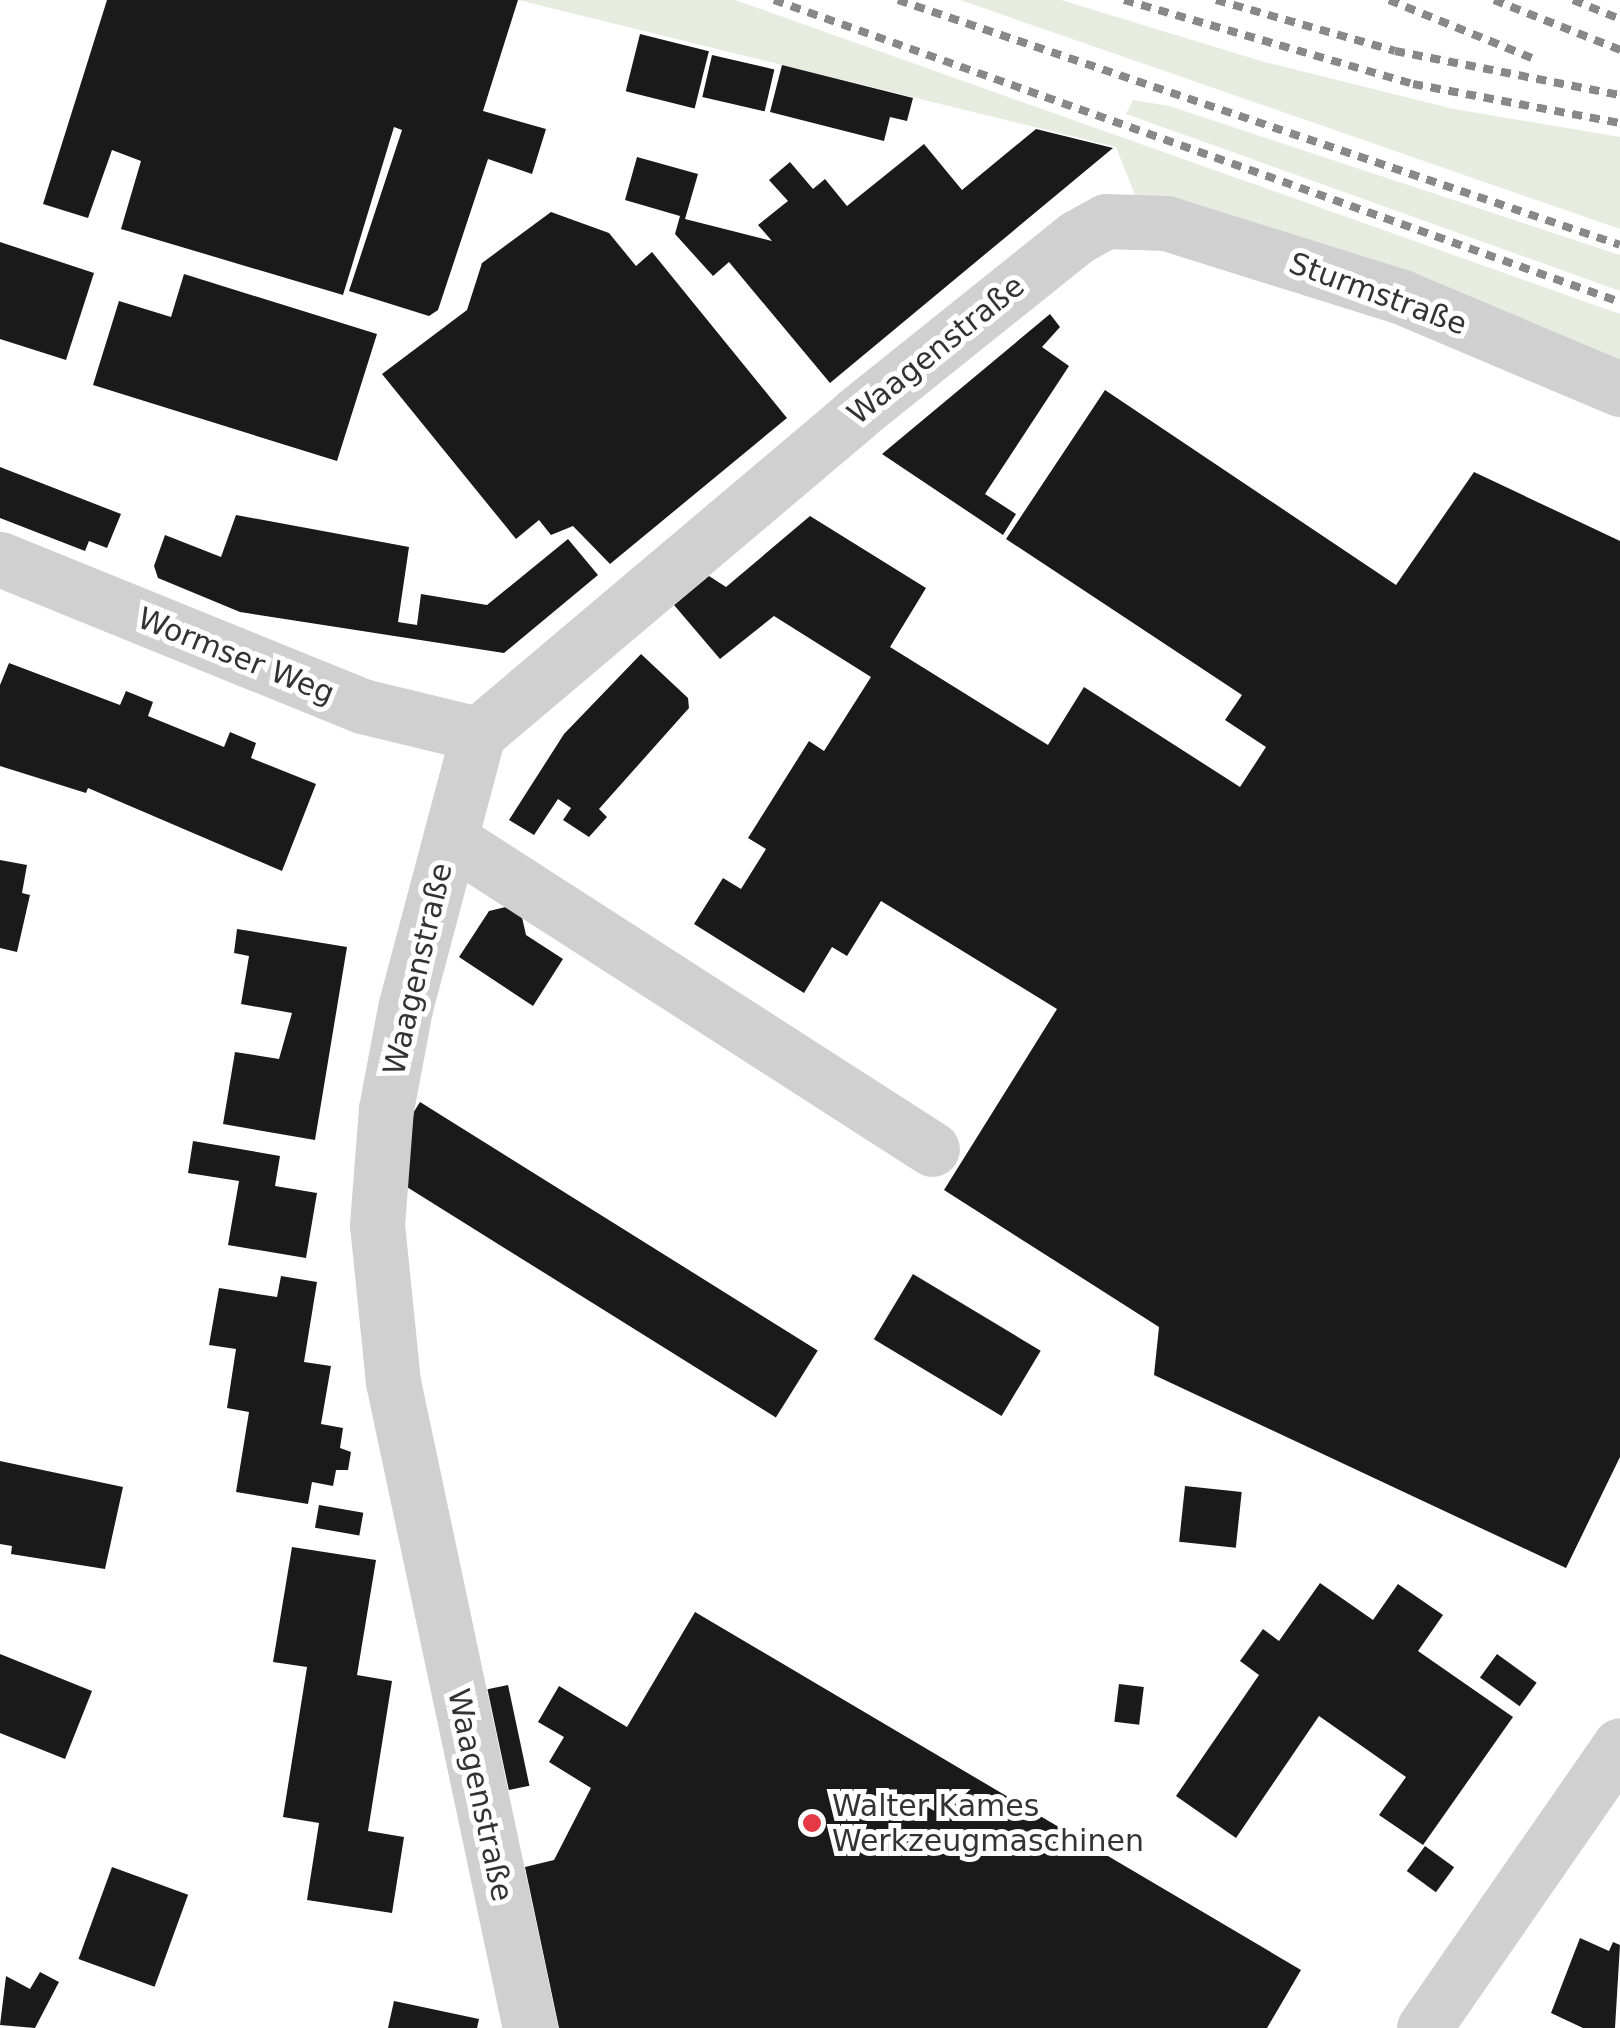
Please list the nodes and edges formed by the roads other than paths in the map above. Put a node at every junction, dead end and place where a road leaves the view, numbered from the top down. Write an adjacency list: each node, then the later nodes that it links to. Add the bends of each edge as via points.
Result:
1 (1130, 218): 2 (street, Sturmstraße, via 1166,223 1402,296); 4 (street, Waagenstraße, via 1106,221 1077,237)
2 (1620, 389)
3 (0, 559): 4 (street, Wormser Weg, via 344,699)
4 (478, 734): 5 (street, Waagenstraße)
5 (450, 839): 6 (street); 8 (street, Waagenstraße, via 395,1058 377,1226 394,1382)
6 (932, 1149)
7 (1620, 1745): 9 (street)
8 (530, 2028)
9 (1424, 2028)

